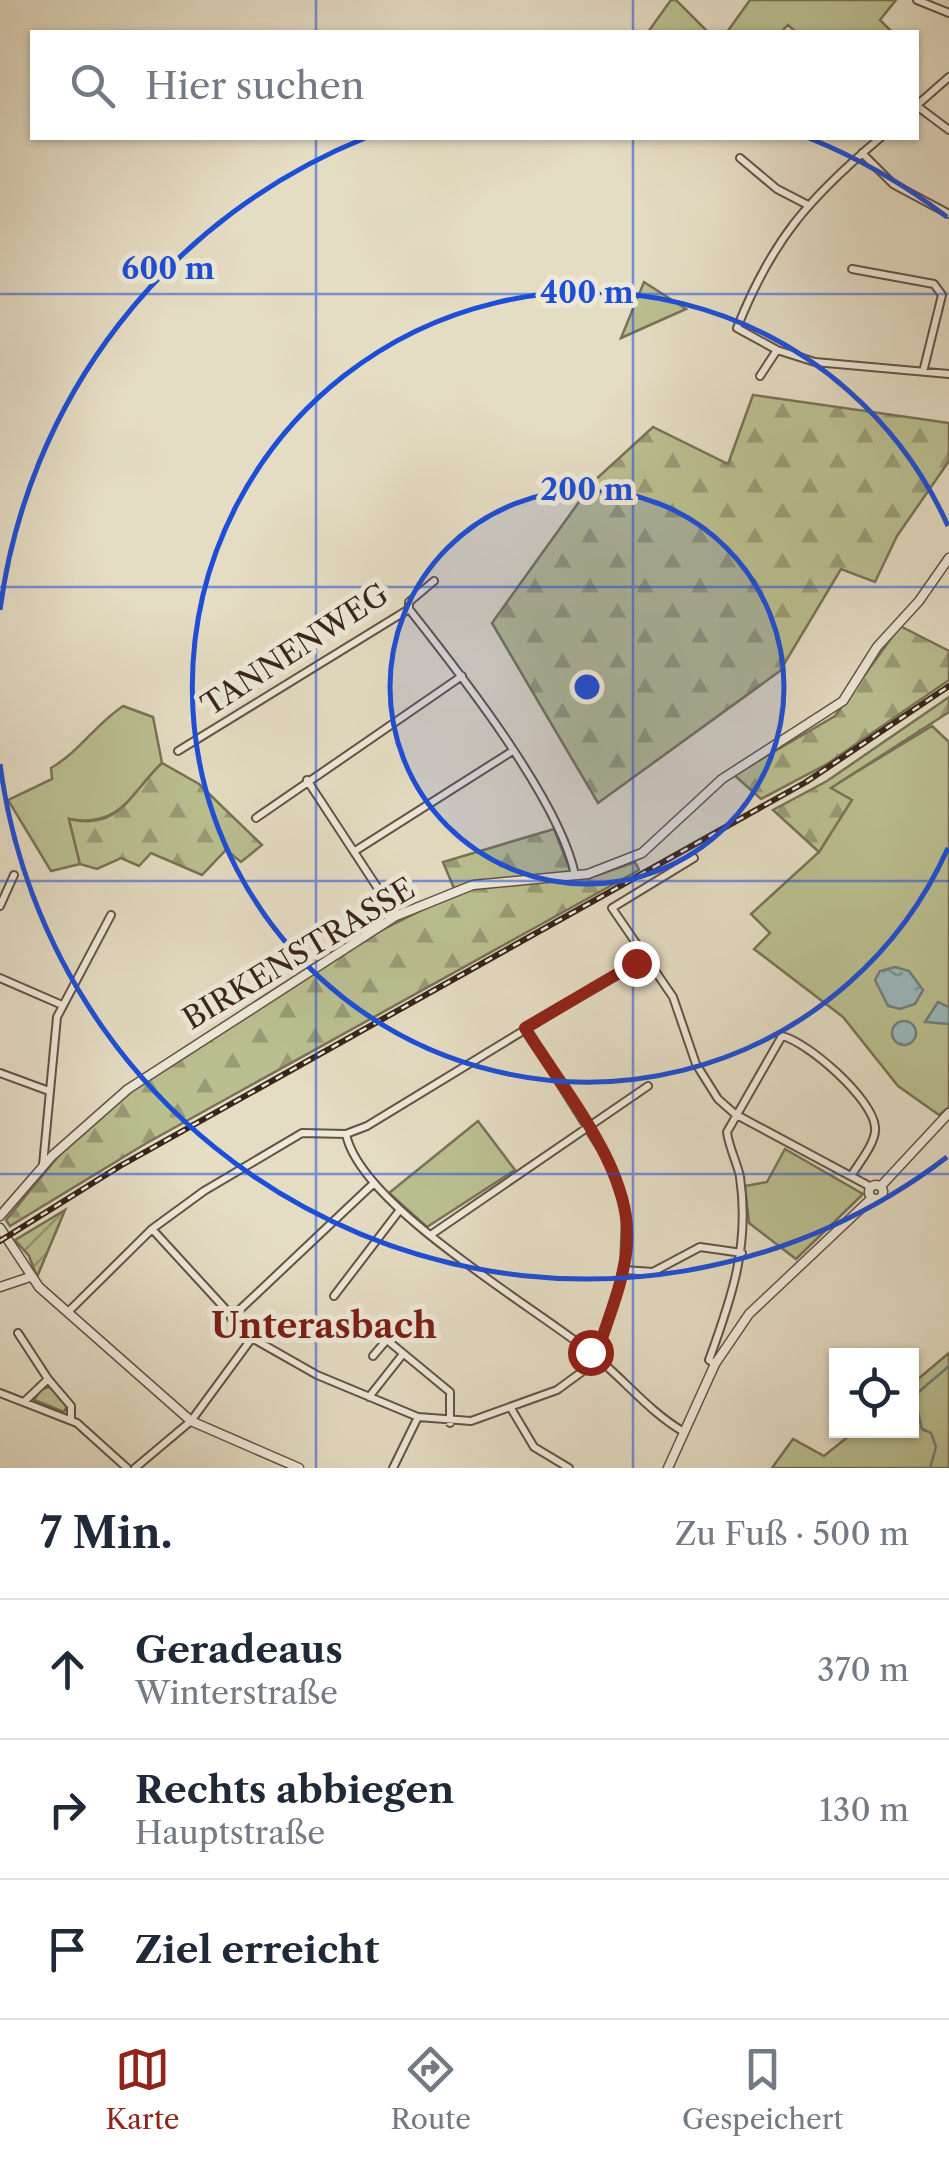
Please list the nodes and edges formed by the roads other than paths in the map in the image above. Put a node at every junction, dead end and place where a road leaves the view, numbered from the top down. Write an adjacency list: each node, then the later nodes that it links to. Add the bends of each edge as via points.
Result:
1 (917, 0): 2 (street)
2 (949, 14)
3 (949, 77): 4 (street)
4 (919, 104)
5 (919, 108): 6 (street)
6 (949, 130)
7 (878, 140): 8 (street)
8 (862, 153): 10 (street); 11 (street, via 894,184)
9 (740, 158): 10 (street)
10 (806, 204): 13 (street, via 774,248 737,328)
11 (949, 214)
12 (852, 270): 14 (street, via 934,284 942,295)
13 (777, 350): 14 (street, via 816,362); 16 (street)
14 (924, 368): 15 (street)
15 (949, 374)
16 (760, 376)
17 (949, 558): 28 (street, BIRKENSTRASSE, via 828,715 722,779 642,853)
18 (434, 581): 19 (street, TANNENWEG)
19 (409, 608): 20 (street); 21 (street, TANNENWEG)
20 (462, 676): 22 (street); 23 (street)
21 (178, 752)
22 (512, 752): 25 (street); 28 (street)
23 (307, 780): 24 (street); 25 (street)
24 (256, 818)
25 (355, 851): 31 (street)
26 (694, 858): 32 (street, via 612,908)
27 (14, 875): 29 (street)
28 (575, 875): 31 (street, BIRKENSTRASSE, via 472,885)
29 (0, 906)
30 (112, 915): 34 (street)
31 (396, 916): 43 (street, BIRKENSTRASSE, via 160,1066)
32 (646, 956): 35 (street); 40 (street, via 678,1008 702,1076)
33 (0, 978): 34 (street)
34 (62, 1005): 38 (street)
35 (525, 1028): 41 (street); 42 (street)
36 (0, 1073): 38 (street)
37 (648, 1086): 41 (street)
38 (49, 1092): 43 (street)
39 (949, 1113): 46 (street)
40 (734, 1114): 44 (street); 44 (street, via 786,1036 839,1076 875,1123); 52 (street, via 727,1132 744,1206)
41 (586, 1126): 51 (street); 53 (street, via 624,1196)
42 (346, 1134): 45 (street); 50 (street, via 311,1131 294,1137)
43 (44, 1167): 48 (street, BIRKENSTRASSE)
44 (851, 1176): 46 (street)
45 (374, 1184): 47 (street); 58 (street)
46 (876, 1187): 66 (street, via 882,1197 872,1198 767,1295)
47 (400, 1211): 51 (street); 56 (street)
48 (0, 1216)
49 (2, 1229): 54 (street)
50 (152, 1229): 57 (street); 58 (street)
51 (432, 1234): 65 (street)
52 (742, 1253): 53 (street, via 700,1248 653,1272); 66 (street)
53 (624, 1270): 65 (street)
54 (30, 1277): 55 (street); 57 (street)
55 (0, 1287)
56 (334, 1296)
57 (67, 1314): 74 (street)
58 (231, 1318): 61 (street)
59 (396, 1329): 62 (street)
60 (18, 1333): 67 (street)
61 (252, 1338): 69 (street); 74 (street)
62 (386, 1340): 63 (street); 64 (street)
63 (403, 1354): 69 (street); 75 (street, via 450,1392)
64 (372, 1356)
65 (596, 1357): 71 (street, via 557,1390); 76 (street)
66 (712, 1362): 76 (street)
67 (48, 1379): 70 (street); 73 (street, via 71,1406)
68 (0, 1393): 70 (street)
69 (369, 1397): 72 (street)
70 (24, 1402): 73 (street)
71 (512, 1410): 75 (street); 81 (street, via 534,1447)
72 (418, 1418): 75 (street); 80 (street)
73 (72, 1420): 77 (street)
74 (192, 1421): 78 (street); 79 (street)
75 (450, 1423)
76 (684, 1432): 82 (street)
77 (127, 1468)
78 (135, 1468)
79 (299, 1468)
80 (393, 1468)
81 (569, 1468)
82 (668, 1468)

